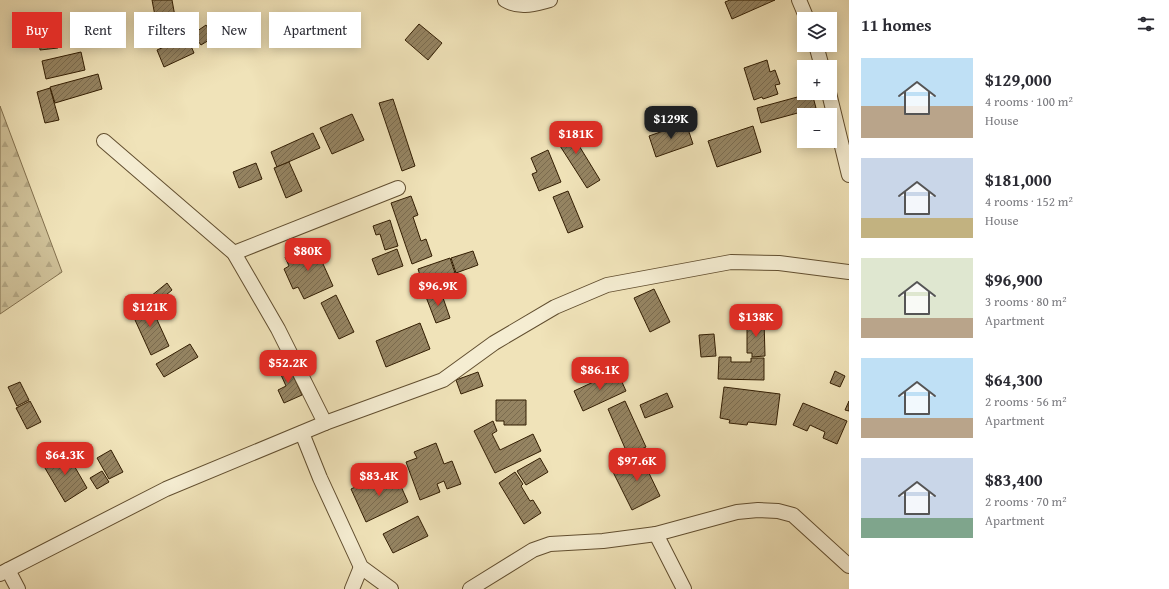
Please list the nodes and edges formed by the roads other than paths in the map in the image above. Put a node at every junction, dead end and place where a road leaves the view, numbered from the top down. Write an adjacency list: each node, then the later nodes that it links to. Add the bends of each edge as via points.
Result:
1 (505, 0): 2 (street, via 526,6)
2 (550, 0)
3 (799, 0): 4 (street)
4 (804, 12)
5 (830, 100): 7 (street)
6 (104, 141): 10 (street)
7 (845, 146): 8 (street)
8 (849, 175)
9 (398, 188): 10 (street)
10 (234, 253): 12 (street, via 278,329)
11 (849, 272): 12 (street, via 779,262 731,262 607,285 554,307 494,343 443,380)
12 (325, 423): 13 (street)
13 (302, 434): 16 (street); 17 (street, via 166,489)
14 (656, 534): 15 (street, via 737,512 778,511 793,515); 21 (street, via 550,544 533,550); 22 (street)
15 (849, 566)
16 (361, 567): 19 (street); 20 (street)
17 (4, 572): 18 (street)
18 (18, 589)
19 (352, 589)
20 (391, 589)
21 (470, 589)
22 (684, 589)

